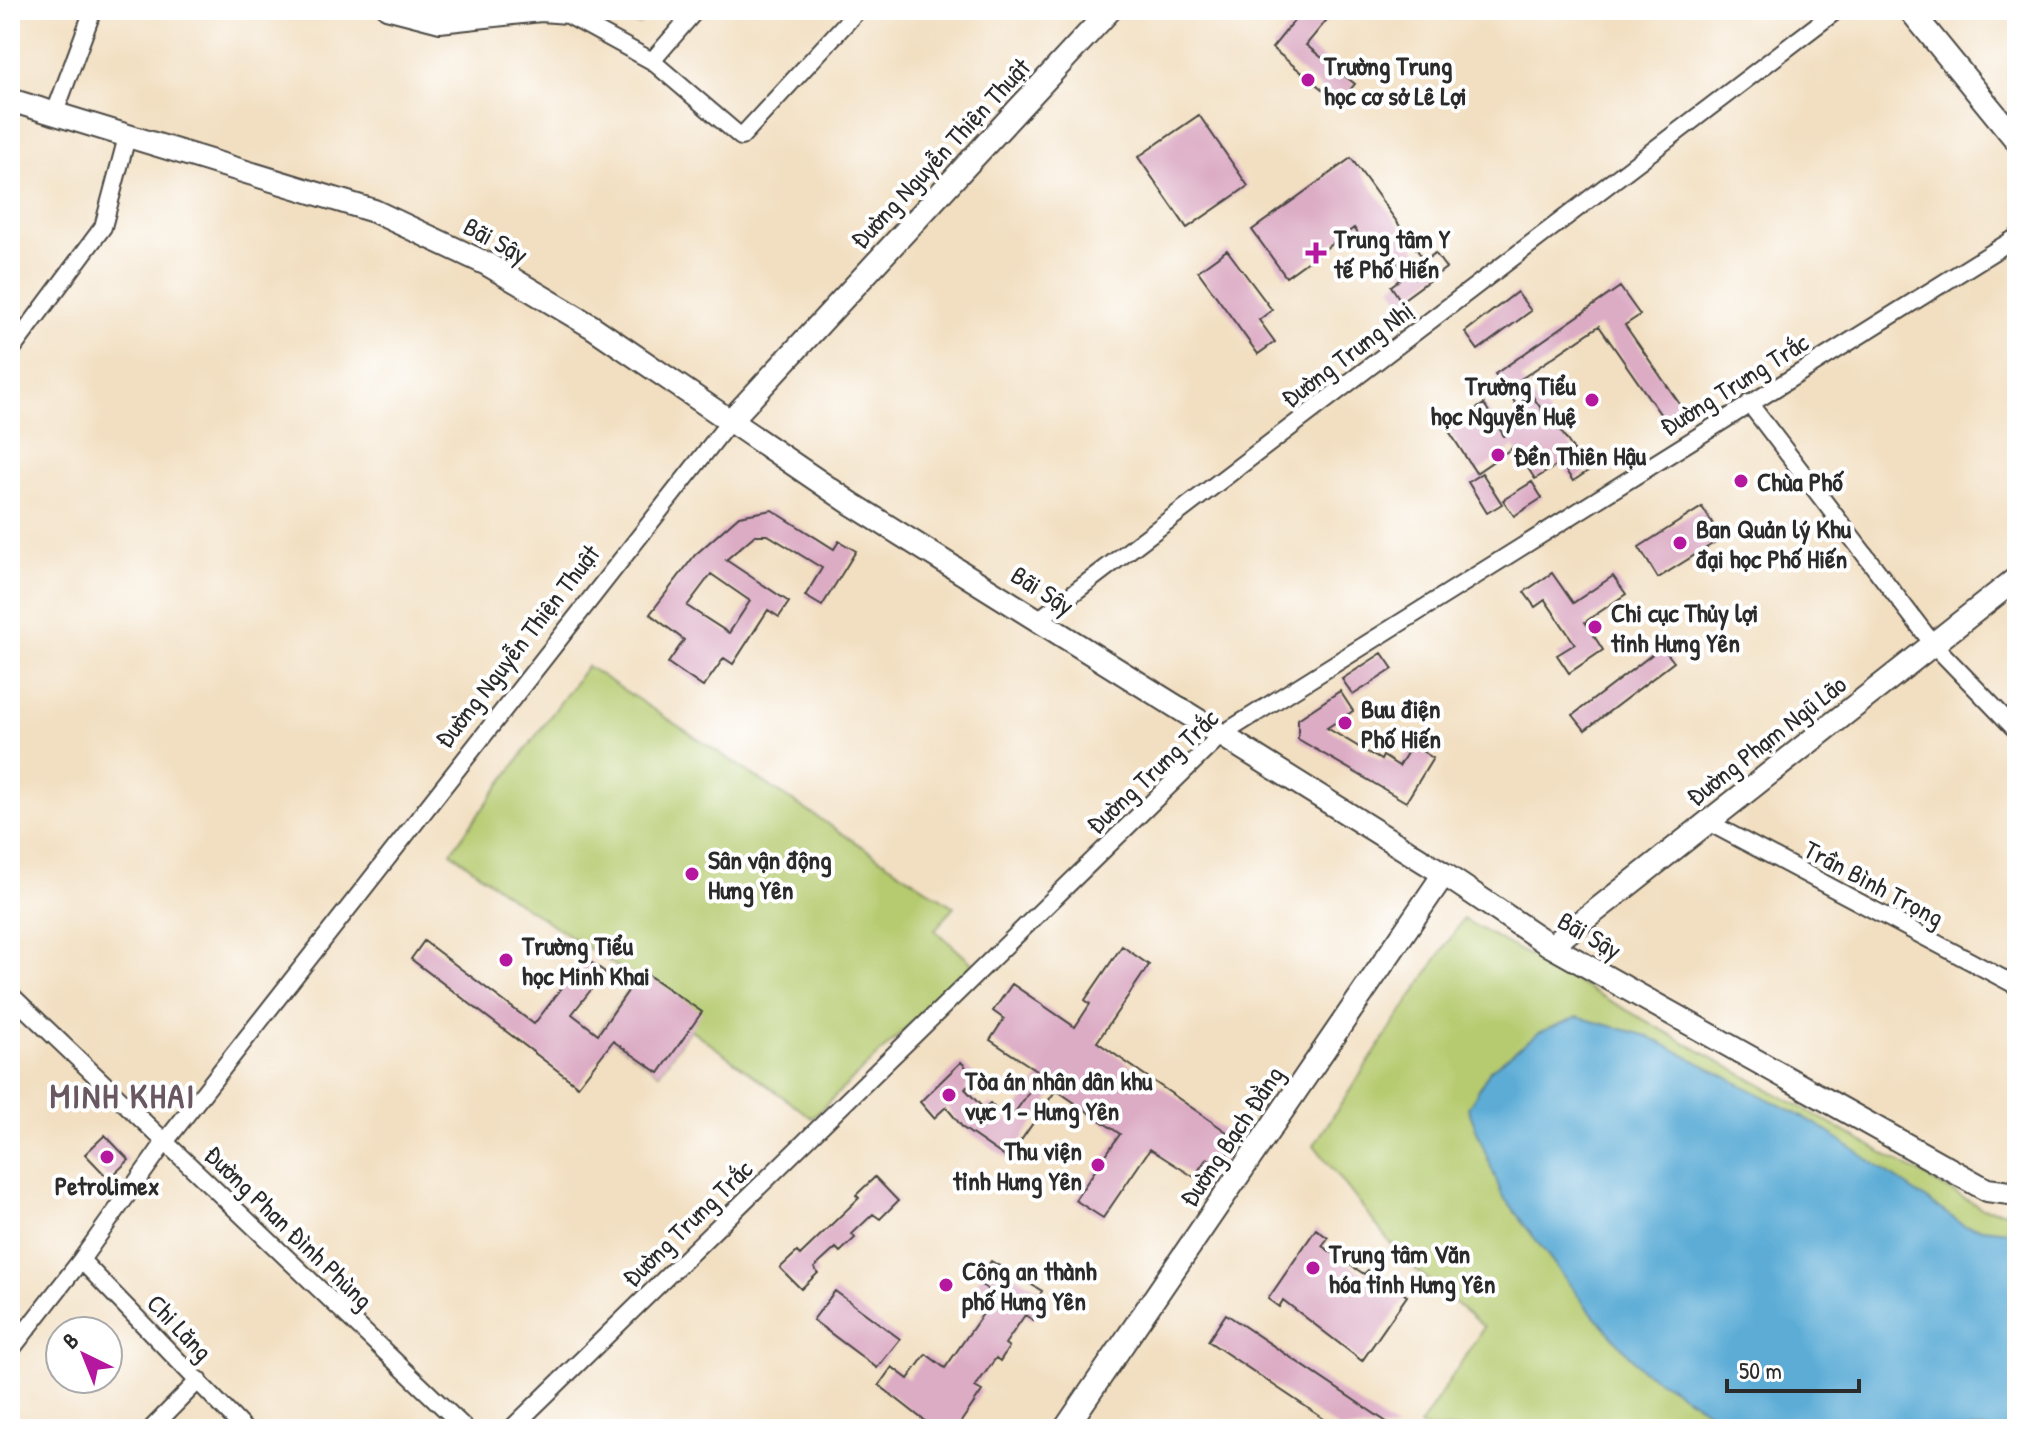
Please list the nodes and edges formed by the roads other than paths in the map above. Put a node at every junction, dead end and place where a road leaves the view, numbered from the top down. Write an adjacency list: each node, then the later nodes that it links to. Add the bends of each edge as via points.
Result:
1 (93, 10): 10 (street)
2 (386, 10): 8 (street, via 440,24 568,15)
3 (696, 10): 8 (street)
4 (858, 10): 8 (street, via 741,137)
5 (1837, 10): 18 (street, Đường Trưng Nhị)
6 (1910, 10): 12 (street)
7 (1098, 14): 16 (street, Đường Nguyễn Thiện Thuật)
8 (652, 61)
9 (10, 100): 10 (street, Bãi Sậy)
10 (54, 115): 11 (street, Bãi Sậy)
11 (127, 137): 14 (street, via 103,227); 16 (street, Bãi Sậy, via 374,211 459,251 591,326)
12 (2017, 141)
13 (2017, 237): 15 (street, Đường Trưng Trắc)
14 (10, 352)
15 (1749, 403): 19 (street); 21 (street, Đường Trưng Trắc)
16 (730, 421): 18 (street, Bãi Sậy); 27 (street, Đường Nguyễn Thiện Thuật)
17 (2017, 578): 19 (street, Đường Phạm Ngũ Lão)
18 (1038, 620): 21 (street, Bãi Sậy)
19 (1933, 644): 20 (street); 22 (street, Đường Phạm Ngũ Lão)
20 (2017, 731)
21 (1221, 735): 23 (street, Bãi Sậy); 35 (street, Đường Trưng Trắc)
22 (1708, 822): 24 (street, Đường Phạm Ngũ Lão); 25 (street, Trần Bình Trọng)
23 (1444, 874): 24 (street, Bãi Sậy); 36 (street, Đường Bạch Đằng)
24 (1551, 946): 28 (street, Bãi Sậy, via 1987,1190)
25 (2017, 986)
26 (10, 994): 27 (street, Đường Phan Đình Phùng)
27 (165, 1142): 29 (street, Đường Nguyễn Thiện Thuật); 34 (street, Đường Phan Đình Phùng)
28 (2017, 1194)
29 (81, 1260): 30 (street, Đường Nguyễn Thiện Thuật); 31 (street, Chi Lăng)
30 (10, 1351)
31 (199, 1380): 32 (street); 33 (street, Chi Lăng)
32 (151, 1429)
33 (244, 1429)
34 (466, 1429)
35 (511, 1429)
36 (1065, 1429)

